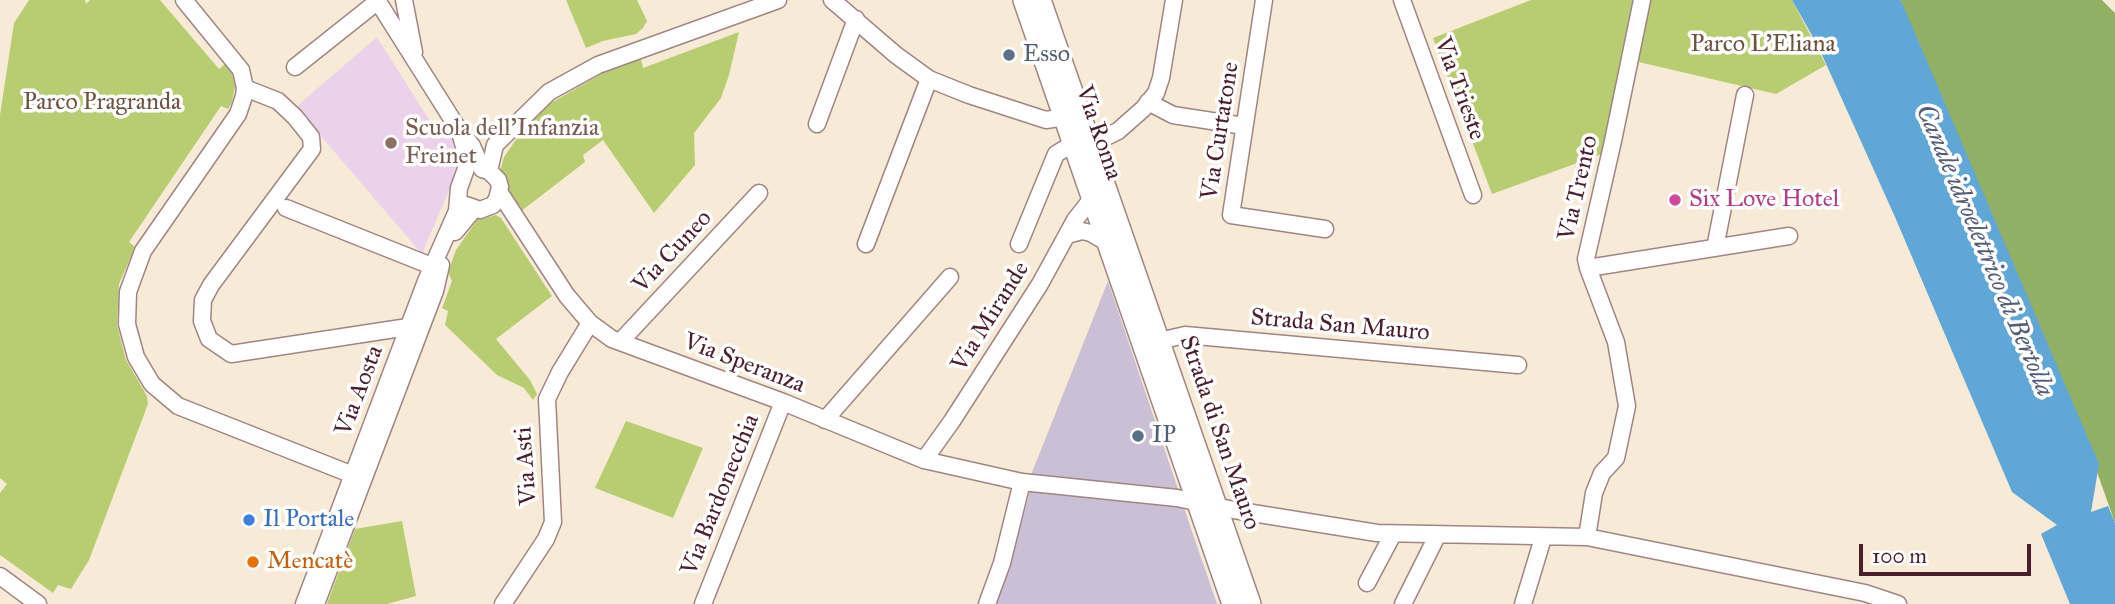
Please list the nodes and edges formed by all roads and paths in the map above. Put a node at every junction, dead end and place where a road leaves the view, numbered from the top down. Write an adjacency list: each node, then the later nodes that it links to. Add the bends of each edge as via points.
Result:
1 (184, 0): 16 (street, via 241,70)
2 (377, 0): 13 (street); 14 (street)
3 (404, 0): 13 (street)
4 (778, 0): 24 (street, via 598,65 549,92 495,145)
5 (832, 0): 12 (street)
6 (1024, 0): 19 (main road, Via Roma)
7 (1040, 0): 23 (main road, Via Roma)
8 (1174, 0): 18 (street, via 1161,78)
9 (1264, 0): 21 (street, Via Curtatone)
10 (1402, 0): 29 (street, Via Trieste)
11 (1642, 0): 41 (street, Via Trento, via 1586,259)
12 (856, 19): 15 (street); 20 (street)
13 (416, 61): 22 (street)
14 (295, 68)
15 (929, 79): 19 (street, via 1046,120); 36 (street)
16 (245, 88): 45 (street, via 278,102 295,117 311,137 312,149 211,285 203,300 202,321 209,339 231,354); 54 (street, via 237,114 143,251 128,292 127,324 136,357 152,384 178,406)
17 (1745, 94): 39 (street)
18 (1148, 102): 21 (street, via 1172,115); 23 (street, via 1118,131)
19 (1065, 117): 23 (main road, Via Roma)
20 (817, 124)
21 (1244, 126): 33 (street, Via Curtatone, via 1231,215)
22 (458, 130): 24 (street); 25 (street, via 467,157)
23 (1080, 147): 26 (main road, Via Roma); 38 (street, via 1056,154)
24 (486, 170): 25 (street, via 469,171); 30 (street, via 498,180)
25 (464, 176): 28 (street)
26 (1098, 191): 34 (street, Via Mirande); 37 (main road, Via Roma); 43 (main road, Via Roma)
27 (760, 193): 47 (street, Via Cuneo)
28 (460, 194): 32 (street); 40 (street, Via Aosta)
29 (1473, 195)
30 (501, 200): 32 (street); 44 (street, Via Speranza, via 566,296)
31 (286, 208): 40 (street)
32 (474, 209): 40 (street, Via Aosta)
33 (1325, 229)
34 (1067, 235): 37 (street, via 1082,231); 51 (street, Via Mirande)
35 (1789, 236): 39 (street, Via Trento)
36 (866, 243)
37 (1108, 243): 43 (main road, Via Roma)
38 (1019, 244)
39 (1715, 248): 41 (street, Via Trento)
40 (436, 268): 45 (street, Via Aosta); 61 (street, Via Aosta, via 435,291)
41 (1588, 268): 59 (street, via 1616,342 1627,406 1616,457 1602,473 1594,493)
42 (950, 277): 50 (street)
43 (1129, 281): 46 (main road, Strada di San Mauro); 56 (main road, Strada di San Mauro)
44 (590, 323): 47 (street, Via Speranza); 68 (street, Via Asti, via 547,399 553,522)
45 (408, 327): 54 (street, Via Aosta)
46 (1159, 341): 48 (street, Strada San Mauro, via 1185,335); 56 (main road, Strada di San Mauro)
47 (620, 342): 49 (street, Via Speranza)
48 (1518, 365)
49 (783, 402): 50 (street, Via Speranza); 69 (street, Via Bardonecchia)
50 (825, 420): 52 (street, Via Speranza)
51 (952, 421): 52 (street, Via Mirande); 53 (street, Via Mirande, via 945,458)
52 (924, 460): 53 (street, Via Speranza)
53 (950, 466): 55 (street, Via Speranza)
54 (353, 475): 61 (street, Via Aosta)
55 (1022, 482): 56 (street, Via Speranza); 70 (street)
56 (1197, 502): 57 (street, Via Speranza); 71 (main road, Strada di San Mauro); 72 (main road, Strada di San Mauro)
57 (1393, 534): 58 (street, Via Speranza); 63 (street)
58 (1437, 536): 60 (street, Via Speranza); 73 (street)
59 (1587, 537): 60 (street, Via Speranza); 64 (street, Via Speranza)
60 (1543, 538): 74 (street)
61 (327, 559): 66 (street, Via Aosta); 67 (street, Via Aosta)
62 (0, 576): 65 (street)
63 (1367, 583)
64 (1864, 598): 75 (street, Via Speranza)
65 (38, 604)
66 (304, 604)
67 (316, 604)
68 (503, 604)
69 (703, 604)
70 (987, 604)
71 (1233, 604)
72 (1250, 604)
73 (1403, 604)
74 (1523, 604)
75 (1898, 604)

